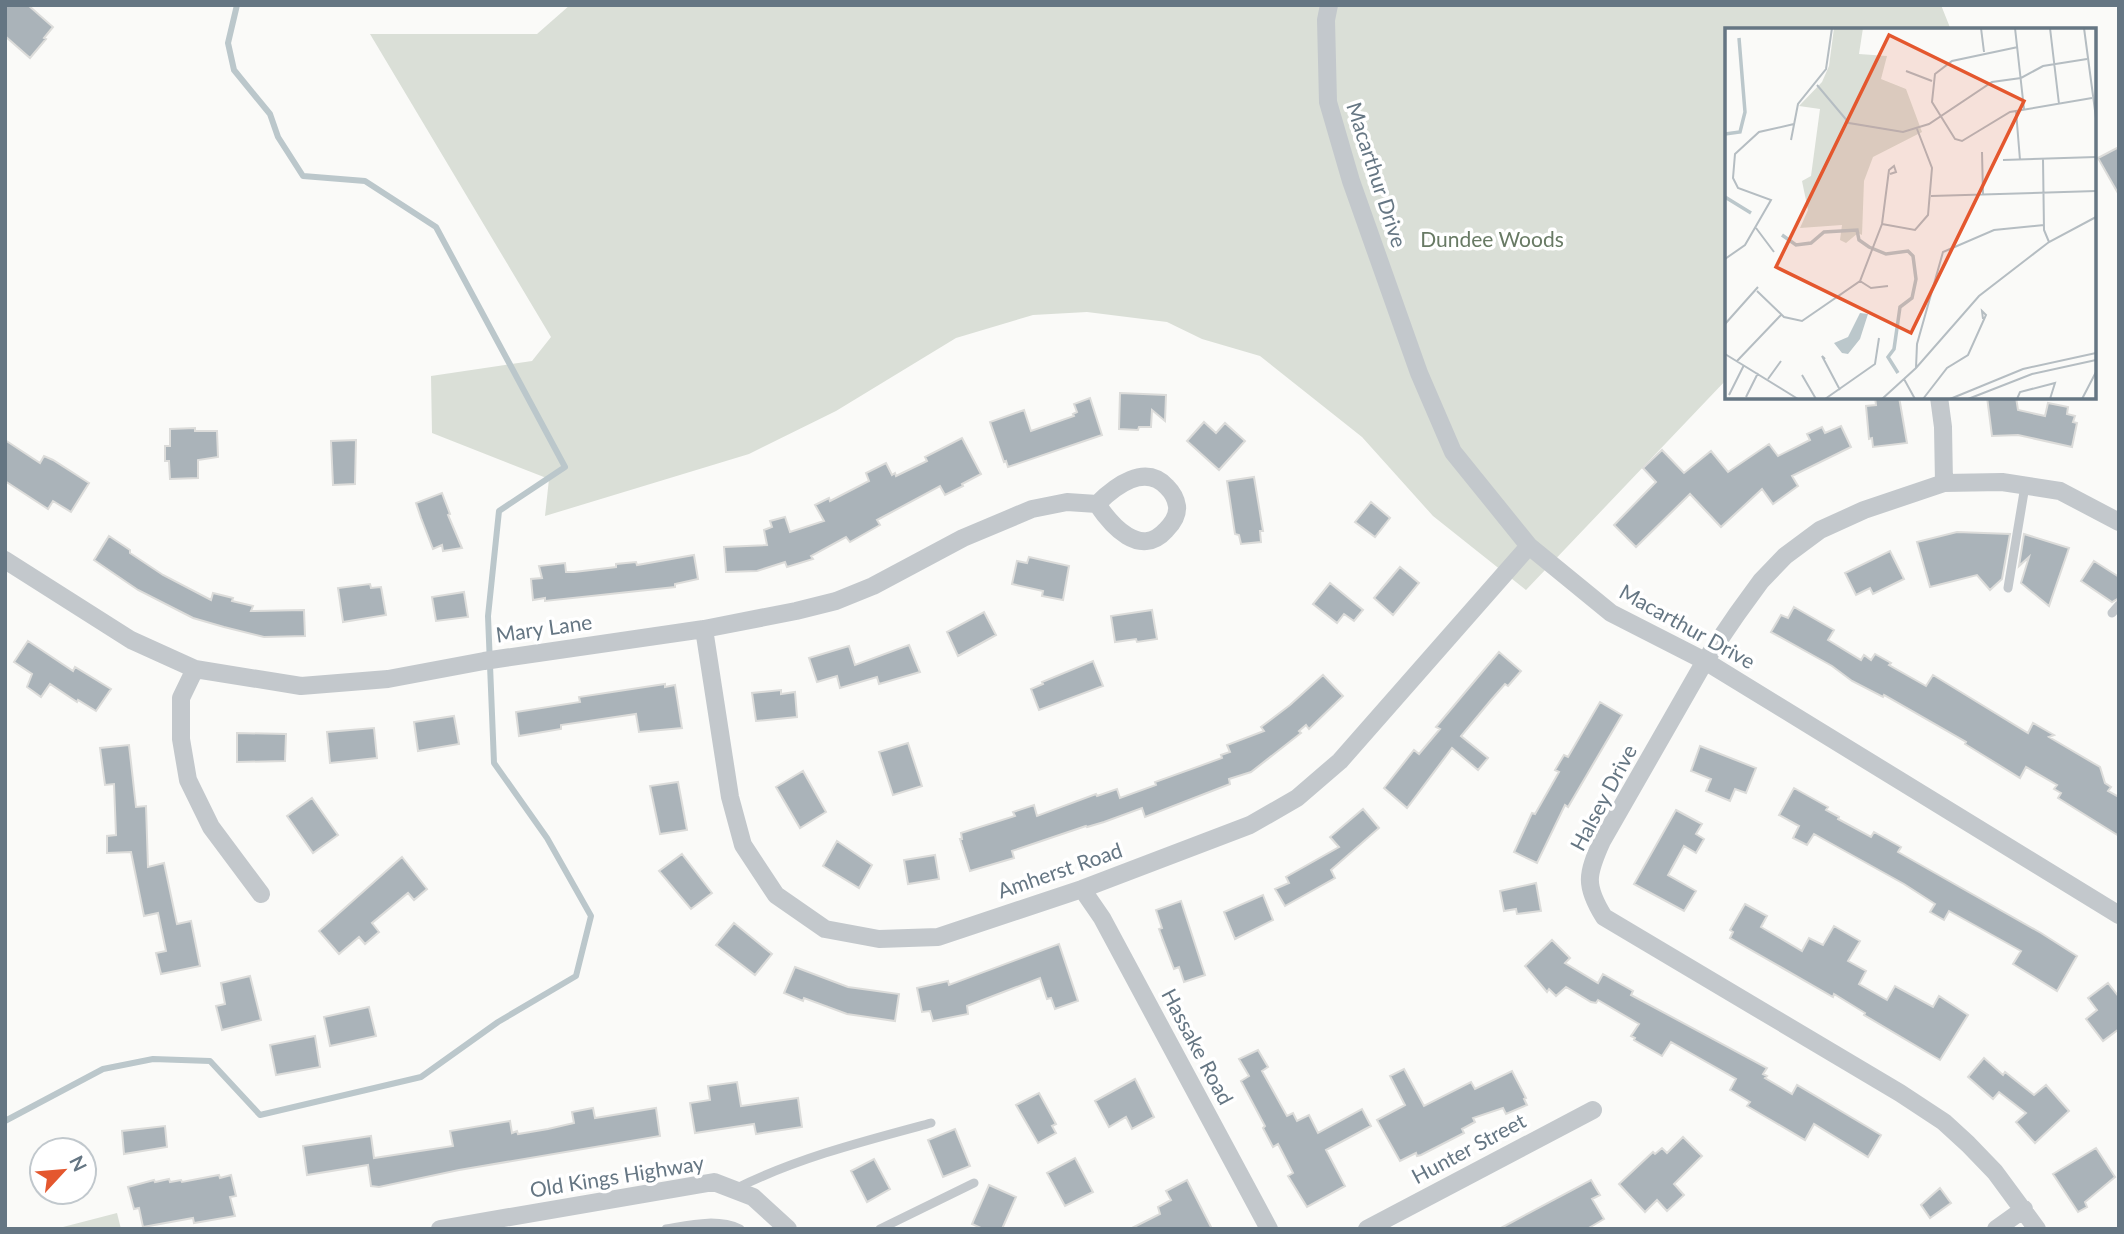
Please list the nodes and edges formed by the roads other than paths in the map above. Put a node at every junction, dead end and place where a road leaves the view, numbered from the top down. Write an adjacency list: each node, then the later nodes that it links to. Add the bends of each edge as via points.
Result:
1 (1329, 5): 7 (street, Macarthur Drive, via 1328,102 1419,373 1453,452)
2 (1939, 399): 3 (street)
3 (1944, 483): 4 (street, Halsey Drive); 11 (street, Halsey Drive, via 1820,530 1785,556 1761,581)
4 (2025, 486): 6 (street, Halsey Drive, via 2060,491); 9 (lane)
5 (1097, 504): 10 (street, Mary Lane, via 1067,502 1032,509 836,601)
6 (2119, 522)
7 (1529, 546): 11 (street, Macarthur Drive, via 1611,613); 13 (street, Amherst Road, via 1340,761 1297,798 1250,825)
8 (5, 559): 12 (street, Mary Lane, via 131,640)
9 (2008, 588)
10 (704, 629): 12 (street, Mary Lane, via 388,679 301,687); 13 (street, Amherst Road, via 730,797 743,845 776,895 825,929 879,939 938,937)
11 (1705, 661): 15 (street, Macarthur Drive); 20 (street, Halsey Drive, via 1602,841 1592,863 1589,888 1593,900 1604,917 1626,932 1944,1122 1995,1172)
12 (195, 669): 14 (street, via 181,698 188,780 211,827)
13 (1082, 889): 26 (street, Hassake Road, via 1102,918)
14 (261, 894)
15 (2119, 915)
16 (1593, 1110): 27 (street, Hunter Street)
17 (930, 1123): 19 (lane, via 836,1148)
18 (974, 1183): 25 (lane)
19 (733, 1189): 21 (street, Old Kings Highway, via 714,1182); 24 (street, Old Kings Highway, via 753,1197)
20 (2024, 1209): 28 (street); 29 (street, Halsey Drive)
21 (440, 1229)
22 (666, 1229): 23 (lane, via 727,1223)
23 (740, 1229)
24 (788, 1229)
25 (880, 1229)
26 (1269, 1229)
27 (1367, 1229)
28 (1996, 1229)
29 (2037, 1229)

